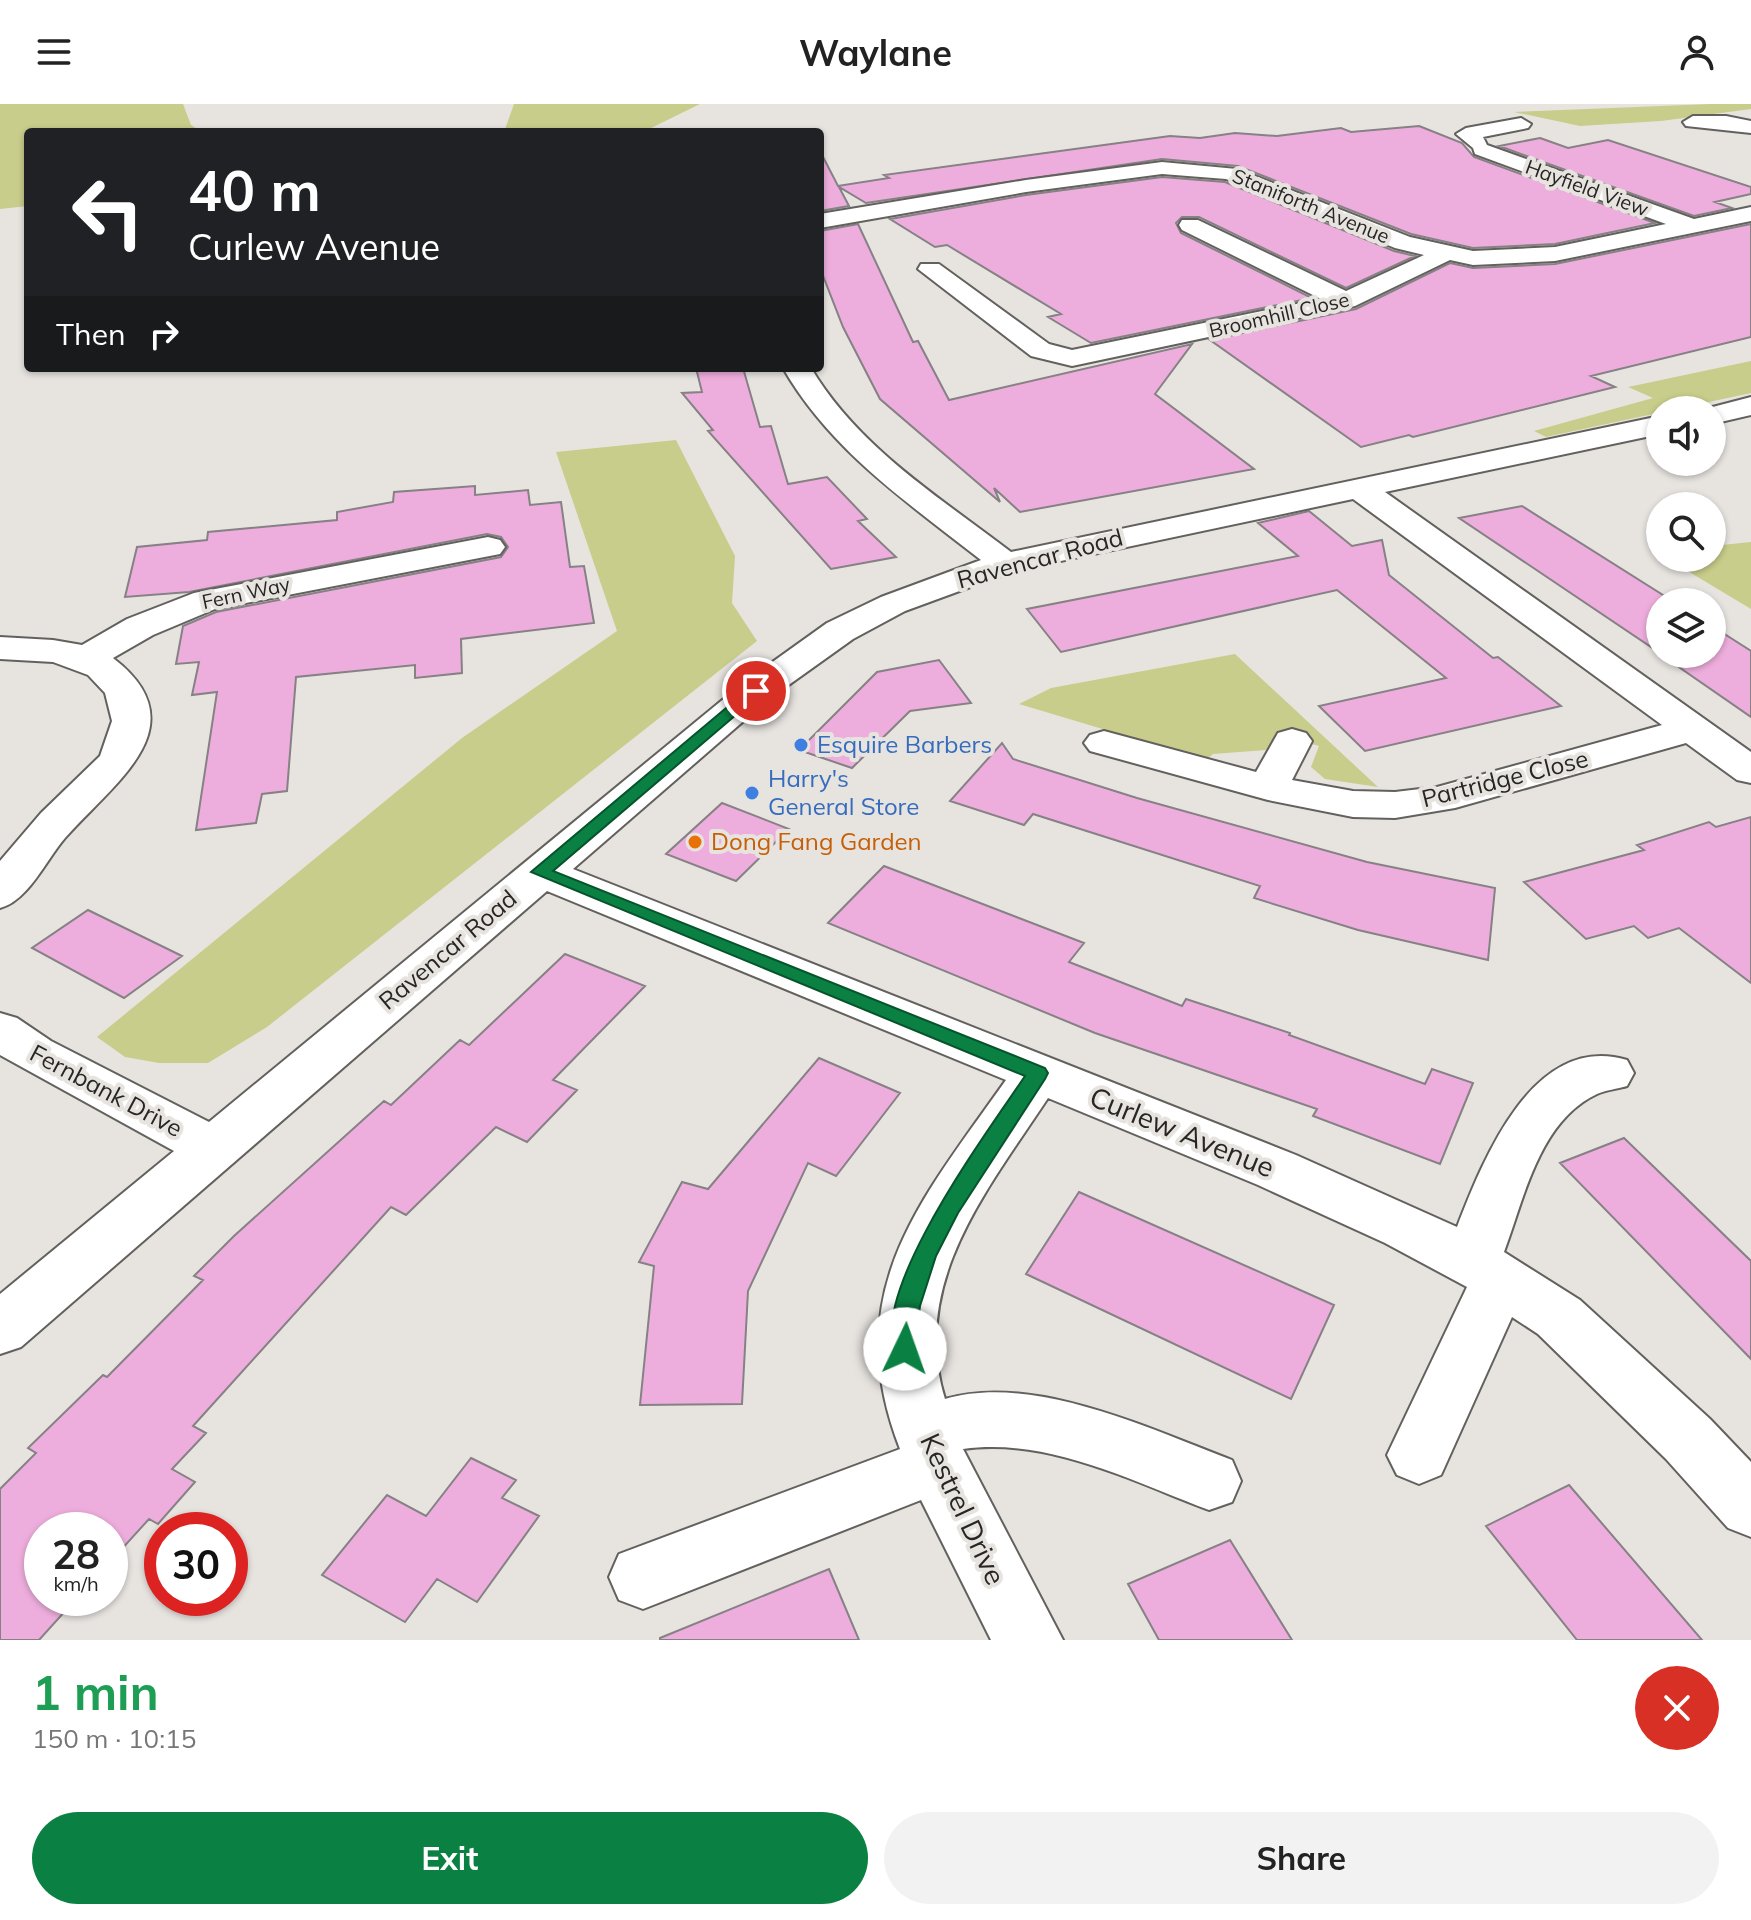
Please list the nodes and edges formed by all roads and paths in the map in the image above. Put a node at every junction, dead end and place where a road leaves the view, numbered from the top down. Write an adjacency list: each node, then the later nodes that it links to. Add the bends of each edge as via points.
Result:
1 (1693, 122): 3 (street)
2 (1521, 124): 9 (street, Hayfield View, via 1466,134 1483,150)
3 (1751, 127)
4 (1099, 153): 5 (street)
5 (1136, 169): 7 (street, Staniforth Avenue); 10 (street, Staniforth Avenue, via 1230,173 1403,243)
6 (1751, 214): 9 (street, Staniforth Avenue)
7 (824, 220)
8 (1190, 225): 12 (street)
9 (1692, 226): 10 (street, Staniforth Avenue, via 1526,258)
10 (1444, 254): 12 (street, Broomhill Close)
11 (930, 269): 12 (street, Broomhill Close, via 1053,356 1072,358)
12 (1346, 301)
13 (800, 372): 19 (street, via 829,418)
14 (1751, 406): 15 (street)
15 (1726, 412)
16 (1646, 428): 17 (street, Ravencar Road)
17 (1360, 489): 19 (street, Ravencar Road); 22 (street)
18 (488, 547): 21 (street, Fern Way, via 423,572 206,600 140,627)
19 (1005, 563): 27 (street, Ravencar Road, via 893,604 796,659)
20 (0, 648): 21 (street)
21 (87, 658): 28 (street, via 111,672 123,691 133,716 128,742)
22 (1691, 729): 25 (street); 26 (street, Partridge Close, via 1440,799 1353,804)
23 (1292, 741): 26 (street)
24 (1104, 743): 26 (street, Partridge Close)
25 (1751, 771)
26 (1268, 788)
27 (540, 872): 30 (street, Curlew Avenue); 32 (street, Ravencar Road)
28 (0, 894)
29 (0, 1030): 32 (street, Fernbank Drive, via 33,1054)
30 (1038, 1073): 33 (street, Curlew Avenue, via 1277,1170); 35 (street, Kestrel Drive, via 950,1207 924,1256 908,1306 905,1349)
31 (1609, 1073): 33 (street, via 1580,1081 1550,1101 1523,1138)
32 (214, 1148): 34 (street, Ravencar Road)
33 (1487, 1269): 36 (street); 38 (street, Curlew Avenue, via 1559,1317 1688,1439)
34 (0, 1329)
35 (932, 1448): 37 (street, via 969,1421 1024,1424 1104,1441); 39 (street); 40 (street, Kestrel Drive)
36 (1419, 1455)
37 (1209, 1481)
38 (1751, 1507)
39 (643, 1577)
40 (1028, 1640)

